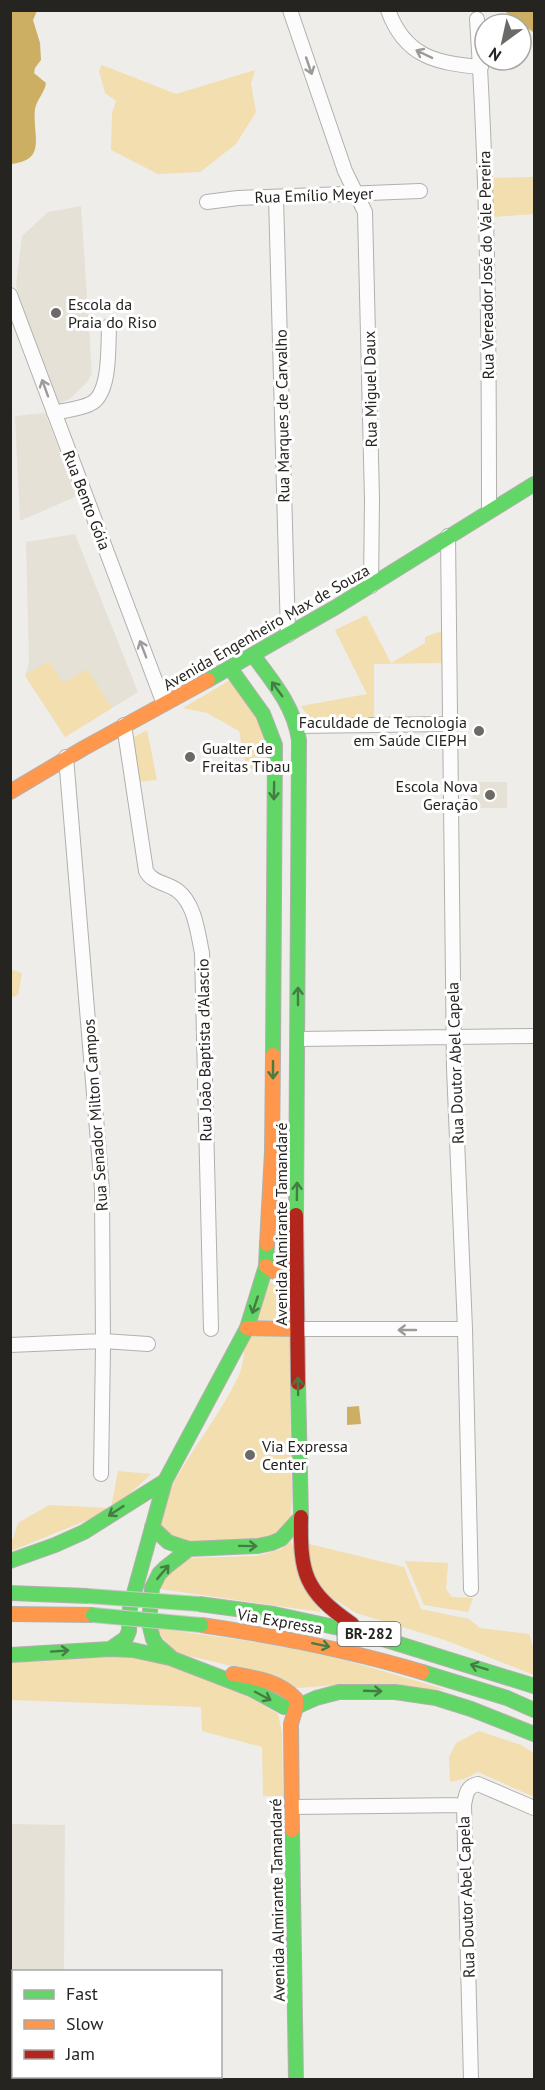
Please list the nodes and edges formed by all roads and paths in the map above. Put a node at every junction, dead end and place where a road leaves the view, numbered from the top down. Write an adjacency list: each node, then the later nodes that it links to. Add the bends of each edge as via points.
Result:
1 (290, 10): 6 (street, Rua Miguel Daux, one-way to 6, via 345,171)
2 (388, 10): 3 (street, one-way to 2, via 440,61 411,47 400,36)
3 (473, 66)
4 (481, 72): 13 (street, Rua Vereador José do Vale Pereira)
5 (420, 191): 6 (street, Rua Emílio Meyer)
6 (358, 194): 7 (street, Rua Emílio Meyer); 15 (street, Rua Miguel Daux, via 365,212)
7 (276, 197): 8 (street, Rua Emílio Meyer); 16 (street, Rua Marques de Carvalho)
8 (207, 202)
9 (10, 295): 11 (street, Rua Bento Góia, one-way to 9)
10 (109, 326): 11 (street, via 101,395 92,404)
11 (54, 413): 19 (street, Rua Bento Góia, one-way to 11)
12 (534, 484): 13 (main road, Avenida Engenheiro Max de Souza)
13 (489, 510): 14 (main road, Avenida Engenheiro Max de Souza)
14 (448, 537): 15 (main road, Avenida Engenheiro Max de Souza); 20 (street, Rua Doutor Abel Capela)
15 (371, 586): 16 (main road, Avenida Engenheiro Max de Souza)
16 (288, 635): 17 (main road, Avenida Engenheiro Max de Souza)
17 (253, 655): 18 (main road, Avenida Engenheiro Max de Souza); 22 (main road, Avenida Almirante Tamandaré, one-way to 17)
18 (230, 668): 19 (main road, Avenida Engenheiro Max de Souza); 23 (main road, Avenida Almirante Tamandaré)
19 (164, 704): 21 (main road, Avenida Engenheiro Max de Souza)
20 (450, 724): 22 (street); 27 (street, Rua Doutor Abel Capela)
21 (124, 725): 24 (main road, Avenida Engenheiro Max de Souza); 32 (street, Rua João Baptista d'Alascio, via 146,871 184,897 202,953)
22 (298, 726): 23 (main road); 28 (main road, Avenida Almirante Tamandaré, one-way to 22)
23 (272, 732): 30 (main road, Avenida Almirante Tamandaré, one-way to 30, via 272,1152)
24 (66, 757): 25 (main road, Avenida Engenheiro Max de Souza); 35 (street, Rua Senador Milton Campos, via 102,1190)
25 (10, 792)
26 (534, 1036): 27 (street)
27 (453, 1037): 28 (street); 34 (street, Rua Doutor Abel Capela)
28 (298, 1039): 29 (main road, Avenida Almirante Tamandaré, one-way to 28)
29 (296, 1264): 30 (main road, via 282,1275 272,1273); 33 (main road, Avenida Almirante Tamandaré)
30 (266, 1266): 31 (main road, Avenida Almirante Tamandaré, one-way to 31)
31 (247, 1328): 33 (main road); 39 (main road, Avenida Almirante Tamandaré)
32 (211, 1329)
33 (297, 1329): 34 (street, one-way to 33); 40 (main road, Avenida Almirante Tamandaré, one-way to 33)
34 (465, 1329): 44 (street, Rua Doutor Abel Capela)
35 (103, 1341): 36 (street); 37 (street); 38 (street, Rua Senador Milton Campos)
36 (148, 1344)
37 (10, 1345)
38 (101, 1474)
39 (165, 1481): 41 (main road, Avenida Almirante Tamandaré); 43 (main road, one-way to 43, via 84,1532)
40 (301, 1517): 42 (main road, one-way to 40, via 272,1543 281,1539); 47 (main road, Avenida Almirante Tamandaré, via 301,1559 315,1596 330,1611)
41 (152, 1527): 42 (main road, via 167,1543); 48 (main road, Avenida Almirante Tamandaré, via 130,1608 129,1631 126,1638)
42 (189, 1549): 50 (main road, one-way to 42, via 157,1645 150,1630 152,1588 159,1574)
43 (10, 1561)
44 (471, 1589)
45 (10, 1593): 47 (main road, Via Expressa / BR-282, bridge, via 199,1604 274,1614)
46 (10, 1614): 52 (main road, Via Expressa / BR-282, one-way to 52, bridge, via 93,1615 201,1624 282,1637 371,1657 507,1698)
47 (367, 1634): 51 (main road, Via Expressa / BR-282, one-way to 47)
48 (110, 1648): 49 (main road, one-way to 48); 50 (main road)
49 (10, 1654)
50 (173, 1659): 53 (main road, via 276,1684 296,1699)
51 (534, 1686)
52 (534, 1710)
53 (291, 1711): 54 (main road, one-way to 54, via 339,1692 395,1692 436,1698); 56 (main road, Avenida Almirante Tamandaré)
54 (534, 1734)
55 (464, 1805): 56 (street); 57 (street, Rua Doutor Abel Capela, via 467,1790 478,1784); 59 (street, Rua Doutor Abel Capela)
56 (292, 1807): 58 (main road, Avenida Almirante Tamandaré)
57 (534, 1808)
58 (296, 2079)
59 (471, 2079)

